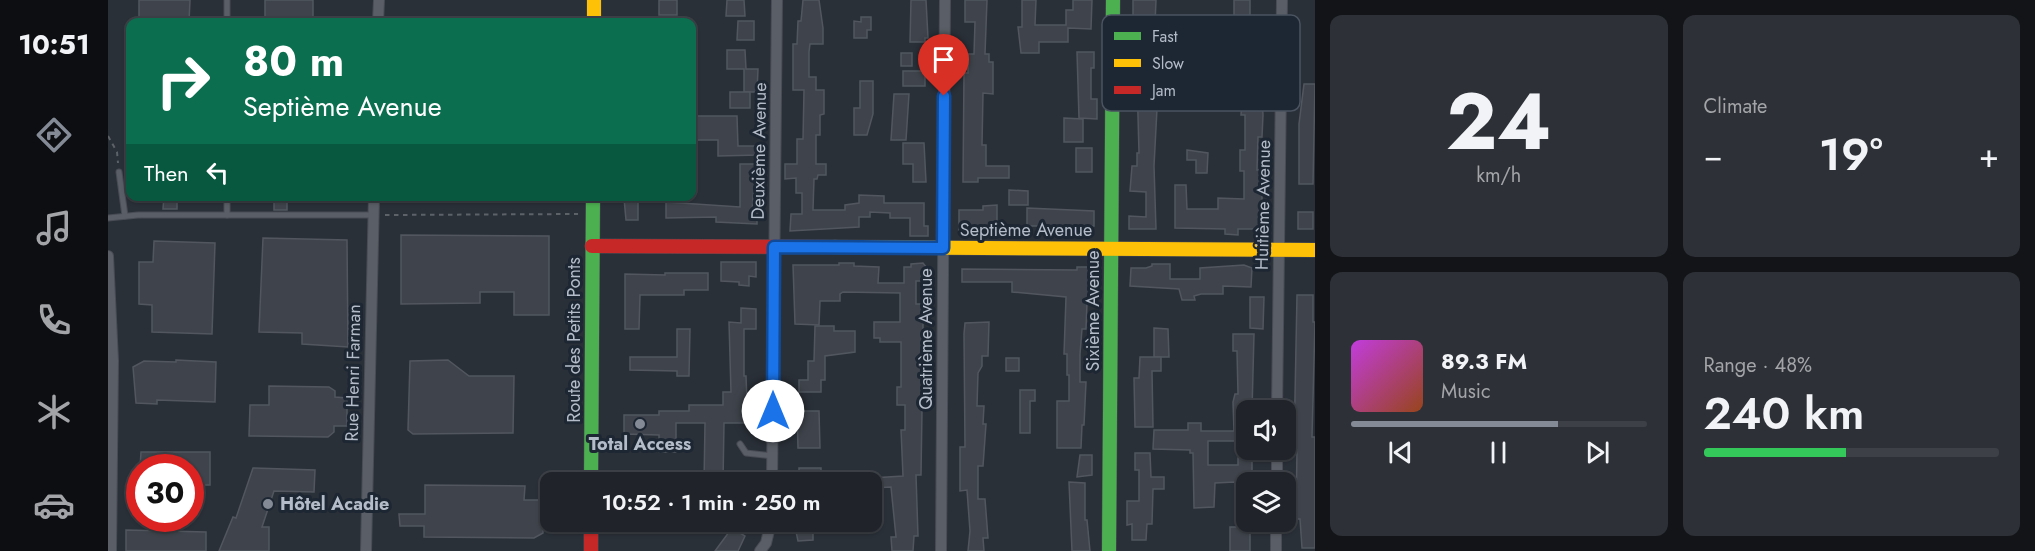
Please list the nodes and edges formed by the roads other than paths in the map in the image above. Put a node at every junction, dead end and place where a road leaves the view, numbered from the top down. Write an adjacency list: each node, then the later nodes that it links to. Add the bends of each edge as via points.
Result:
1 (227, 0): 10 (lane)
2 (379, 0): 11 (street)
3 (594, 0): 12 (street)
4 (777, 0): 24 (street, Deuxième Avenue)
5 (945, 0): 25 (street, Quatrième Avenue)
6 (1113, 0): 8 (street, Sixième Avenue)
7 (1282, 0): 9 (street, Huitième Avenue)
8 (1113, 15)
9 (1282, 15)
10 (227, 18)
11 (378, 18)
12 (594, 18)
13 (1112, 111): 26 (street, Sixième Avenue)
14 (1281, 111): 27 (street, Huitième Avenue)
15 (119, 172): 21 (lane)
16 (227, 201): 19 (lane)
17 (374, 201): 20 (street, Rue Henri Farman)
18 (593, 201): 23 (street, Route des Petits Ponts)
19 (227, 215): 20 (lane); 21 (lane)
20 (373, 215): 40 (street, Rue Henri Farman)
21 (124, 216): 22 (lane)
22 (108, 218)
23 (592, 246): 24 (street, Septième Avenue); 34 (street, Route des Petits Ponts)
24 (774, 247): 25 (street, Septième Avenue); 33 (street, Deuxième Avenue)
25 (943, 248): 26 (street, Septième Avenue); 43 (street, Quatrième Avenue)
26 (1111, 249): 27 (street, Septième Avenue); 44 (street, Sixième Avenue)
27 (1279, 250): 28 (street, Septième Avenue); 31 (street, Huitième Avenue)
28 (1315, 250)
29 (108, 256): 30 (street)
30 (111, 361): 39 (street)
31 (1277, 400)
32 (741, 444): 33 (lane, via 746,453)
33 (773, 456): 35 (street, Deuxième Avenue)
34 (591, 472)
35 (772, 472)
36 (591, 532): 41 (street)
37 (769, 532): 42 (street)
38 (1276, 532): 45 (street)
39 (111, 551)
40 (366, 551)
41 (591, 551)
42 (760, 551)
43 (941, 551)
44 (1109, 551)
45 (1276, 551)

